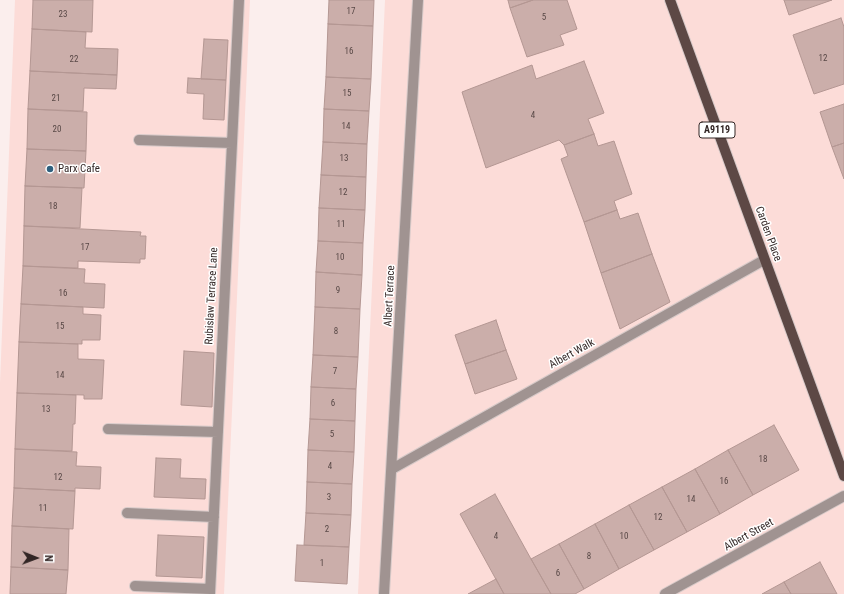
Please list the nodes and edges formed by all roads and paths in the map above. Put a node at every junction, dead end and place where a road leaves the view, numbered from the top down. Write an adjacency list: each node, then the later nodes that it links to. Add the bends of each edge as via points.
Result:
1 (239, 0): 5 (street, Rubislaw Terrace Lane)
2 (418, 0): 9 (street, Albert Terrace)
3 (670, 0): 6 (main road, Carden Place / A9119)
4 (139, 140): 5 (street)
5 (232, 143): 8 (street, Rubislaw Terrace Lane)
6 (764, 260): 9 (street, Albert Walk); 10 (main road, Carden Place / A9119)
7 (108, 428): 8 (street)
8 (218, 432): 13 (street, Rubislaw Terrace Lane)
9 (392, 469): 16 (street, Albert Terrace)
10 (844, 476)
11 (844, 496): 17 (street, Albert Street)
12 (127, 513): 13 (street)
13 (214, 517): 15 (street, Rubislaw Terrace Lane)
14 (135, 586): 15 (street)
15 (210, 592)
16 (384, 594)
17 (665, 594)

